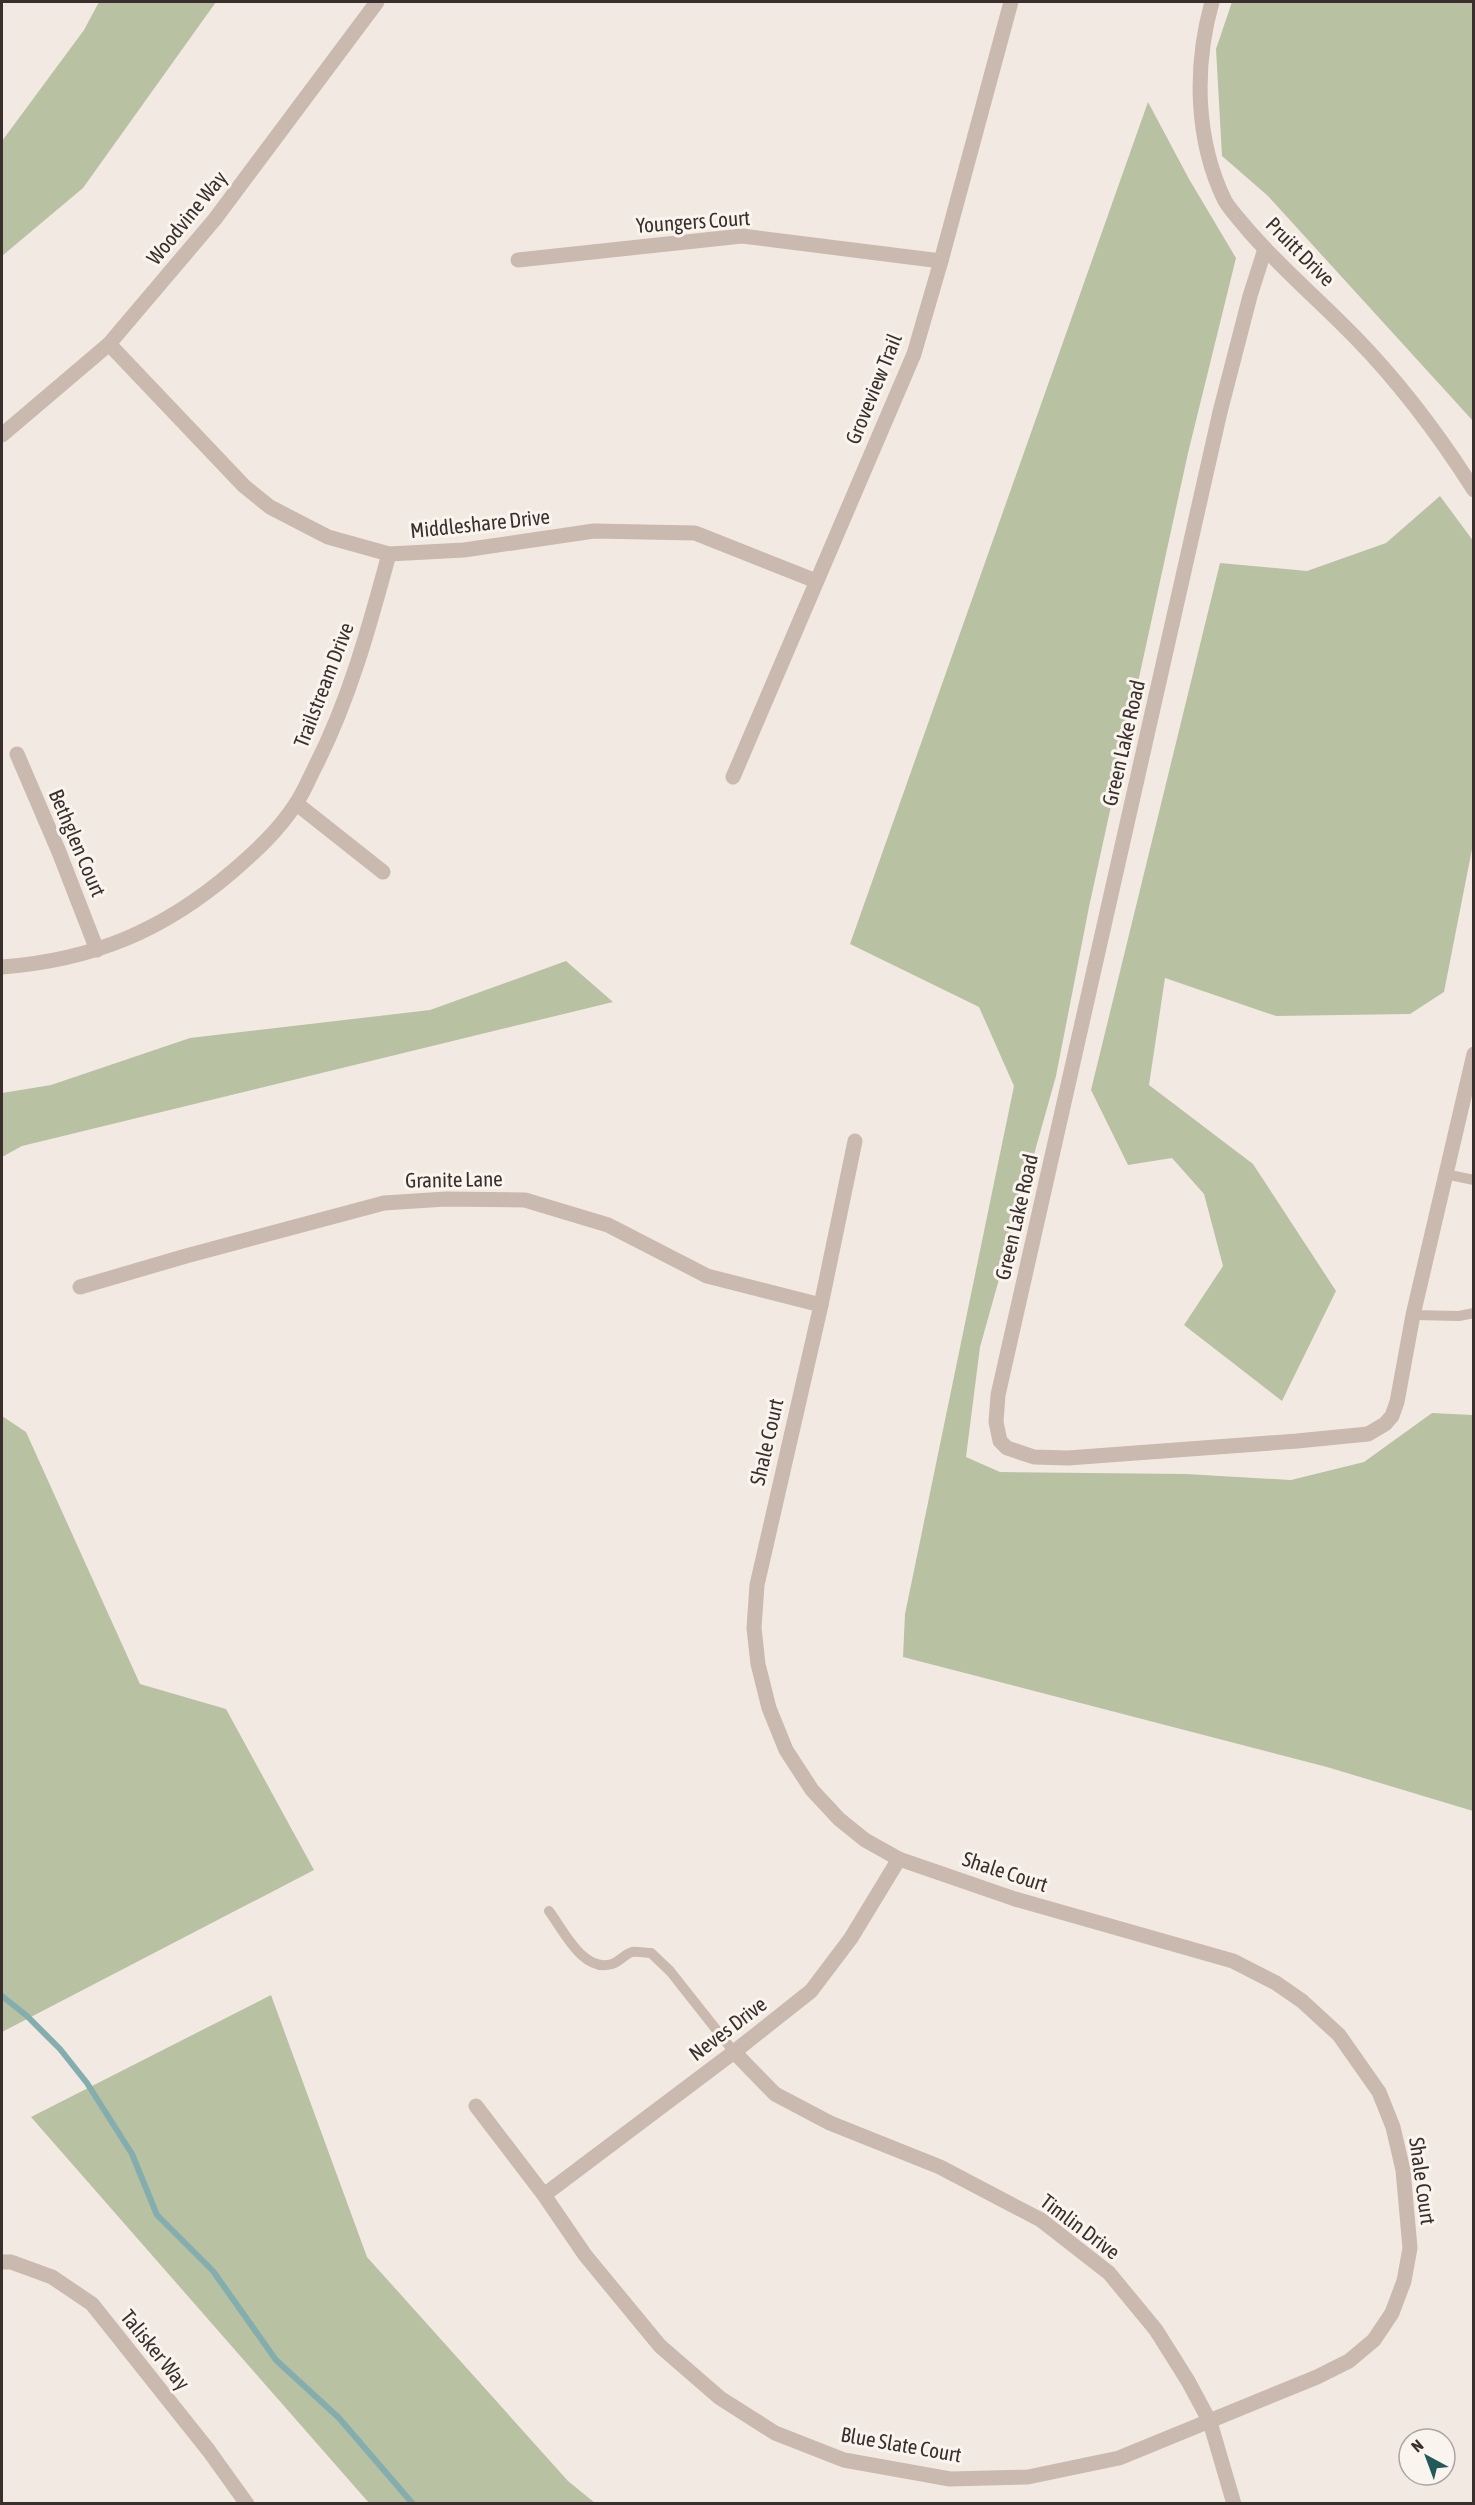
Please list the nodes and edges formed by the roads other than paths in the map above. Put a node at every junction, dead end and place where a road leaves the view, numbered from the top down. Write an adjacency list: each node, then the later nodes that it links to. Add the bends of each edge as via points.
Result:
1 (377, 2): 7 (street, Woodvine Way, via 215,219)
2 (1011, 2): 6 (street, Groveview Trail)
3 (1212, 2): 4 (street, Pruitt Drive, via 1201,47 1200,83 1210,159 1226,202)
4 (1265, 249): 9 (street, Pruitt Drive, via 1385,370 1427,420); 25 (street, Green Lake Road, via 1215,435 998,1395 996,1431 1007,1448 1026,1455 1068,1458 1368,1434 1392,1416)
5 (518, 260): 6 (street, Youngers Court, via 742,236)
6 (941, 261): 11 (street, Groveview Trail, via 914,354)
7 (109, 344): 8 (street, Woodvine Way); 10 (street, Middleshare Drive, via 244,486 270,507 328,537)
8 (2, 435)
9 (1473, 490)
10 (389, 554): 11 (street, Middleshare Drive, via 464,550 594,531 695,533); 14 (street, Trailstream Drive, via 336,727)
11 (816, 581): 13 (street, Groveview Trail)
12 (16, 754): 16 (street, Bethglen Court)
13 (733, 777)
14 (297, 804): 15 (street); 16 (street, Trailstream Drive, via 263,845 209,891 141,933)
15 (383, 872)
16 (97, 950): 17 (street, Trailstream Drive, via 41,964)
17 (2, 967)
18 (1473, 1054): 20 (street, Green Lake Road)
19 (855, 1141): 23 (street, Shale Court)
20 (1445, 1174): 21 (lane); 25 (street, Green Lake Road)
21 (1473, 1180)
22 (80, 1287): 23 (street, Granite Lane, via 384,1203 525,1200 608,1225 707,1276)
23 (821, 1305): 26 (street, Shale Court, via 757,1585 754,1628 758,1664 769,1708 786,1750 812,1790 865,1840)
24 (1473, 1313): 25 (lane)
25 (1413, 1315)
26 (899, 1859): 28 (street, Neves Drive, via 851,1938 811,1991); 32 (street, Shale Court, via 1015,1899 1233,1961 1302,2001 1340,2036 1379,2092 1393,2127 1403,2170 1410,2248 1404,2281 1392,2313 1374,2340 1349,2361)
27 (549, 1911): 28 (lane, via 585,1959 595,1965 615,1963 632,1952 651,1953)
28 (734, 2052): 30 (street, Neves Drive); 32 (street, Timlin Drive, via 775,2094 830,2123 940,2167 1049,2226 1108,2273 1149,2322)
29 (476, 2106): 30 (street, Blue Slate Court)
30 (543, 2195): 32 (street, Blue Slate Court, via 585,2255 660,2346 720,2398 775,2433 844,2460 950,2479 1028,2477 1119,2458)
31 (2, 2262): 33 (street, Talisker Way, via 52,2277 92,2304)
32 (1210, 2422): 34 (street, Timlin Drive)
33 (247, 2504)
34 (1234, 2504)

